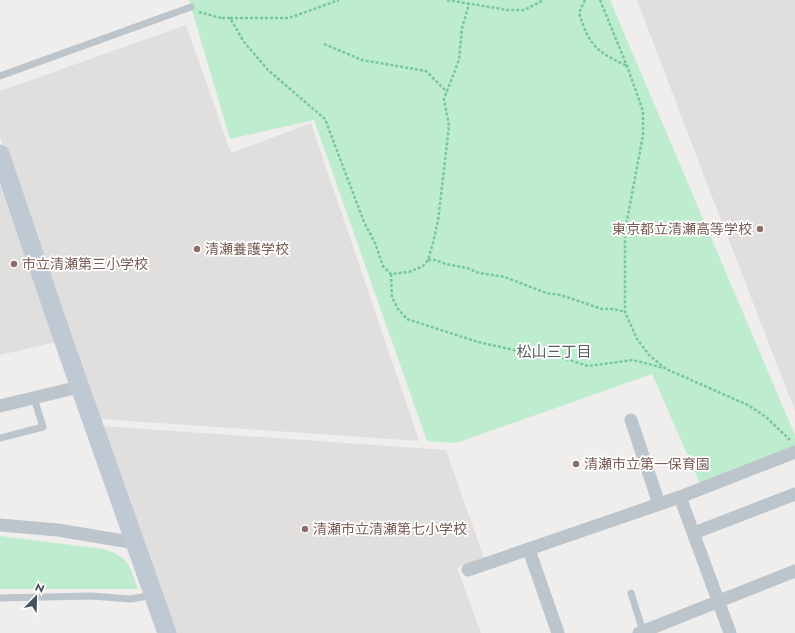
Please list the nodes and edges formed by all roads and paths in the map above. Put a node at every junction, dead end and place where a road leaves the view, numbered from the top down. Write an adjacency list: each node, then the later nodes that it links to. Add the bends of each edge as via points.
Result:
1 (339, 0): 9 (path, via 289,18)
2 (447, 0): 6 (path)
3 (544, 0): 7 (path, via 524,10)
4 (585, 0): 11 (path, via 579,13 590,42 602,54)
5 (600, 0): 11 (path)
6 (458, 1): 7 (path)
7 (469, 4): 13 (path, via 462,28 459,60)
8 (191, 7): 9 (path, via 199,12); 12 (lane)
9 (230, 18): 16 (path, via 244,42 268,70 325,119 364,222 383,266)
10 (324, 44): 13 (path, via 362,60 426,71)
11 (628, 66): 17 (path, via 643,111 643,134 625,231)
12 (0, 76)
13 (447, 92): 15 (path, via 444,99 449,126 446,166 438,221)
14 (0, 154): 19 (street)
15 (428, 260): 16 (path, via 423,266 409,272); 17 (path, via 505,277 546,293 561,295 602,309)
16 (391, 274): 18 (path, via 392,297 407,319 528,356 557,356 588,366 633,360)
17 (625, 312): 18 (path, via 637,339 649,355)
18 (666, 369): 24 (path, via 748,405 766,417)
19 (80, 387): 20 (street); 31 (street)
20 (34, 398): 21 (street); 23 (lane, via 43,427)
21 (0, 406)
22 (631, 420): 28 (street)
23 (0, 438)
24 (795, 444)
25 (795, 452): 27 (street)
26 (795, 494): 30 (street)
27 (680, 497): 28 (street); 30 (street)
28 (659, 504): 32 (street)
29 (0, 525): 31 (street, via 58,530)
30 (694, 533): 38 (street)
31 (136, 543): 36 (street)
32 (529, 550): 33 (street); 41 (street)
33 (468, 570)
34 (795, 571): 38 (street)
35 (631, 593): 39 (lane)
36 (154, 594): 37 (lane, via 131,599 91,596); 40 (street)
37 (0, 598)
38 (720, 601): 39 (street); 42 (street)
39 (641, 632)
40 (167, 633)
41 (558, 633)
42 (730, 633)

